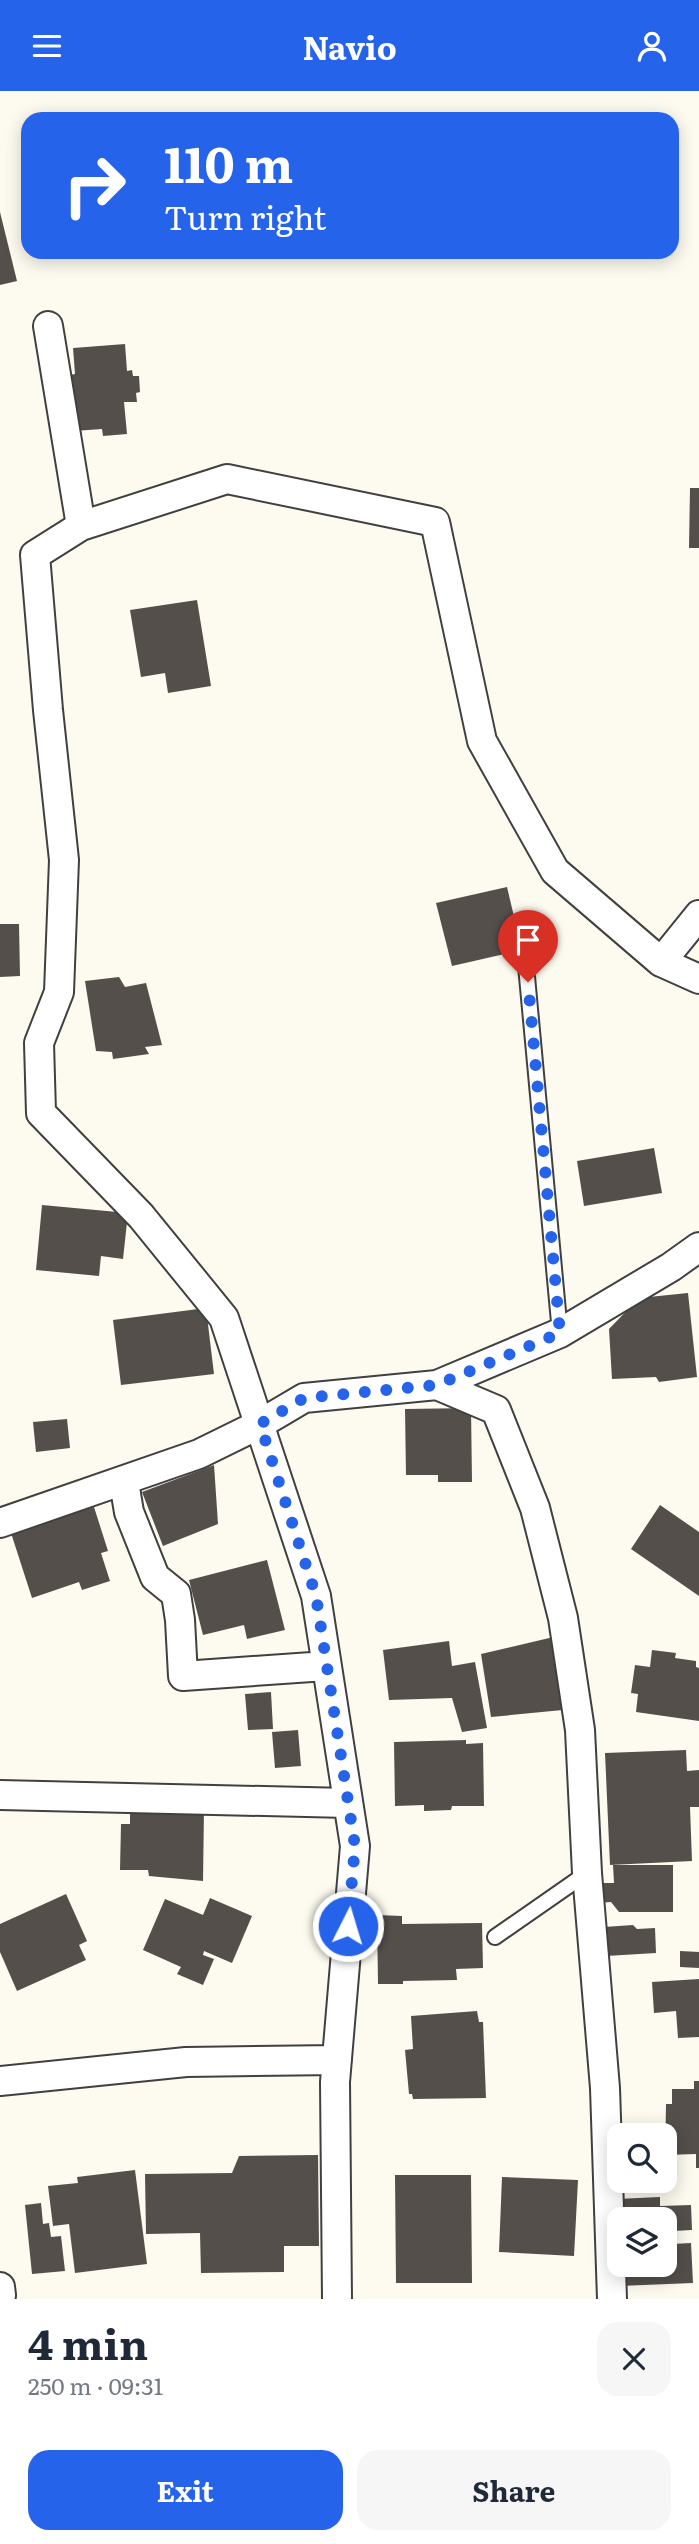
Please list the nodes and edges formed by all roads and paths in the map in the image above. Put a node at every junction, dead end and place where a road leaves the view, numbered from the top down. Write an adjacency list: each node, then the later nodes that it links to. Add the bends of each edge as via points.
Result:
1 (48, 326): 2 (street)
2 (81, 526): 5 (street, via 227,479 435,522 482,741 555,871); 10 (street, via 35,555 64,860 59,992 39,1043 41,1113 141,1216 224,1318)
3 (699, 915): 5 (street)
4 (525, 955): 8 (lane)
5 (661, 962): 6 (street)
6 (699, 979)
7 (699, 1247): 8 (street)
8 (560, 1333): 9 (street)
9 (437, 1385): 10 (street, via 304,1398); 16 (street, via 496,1410 536,1508 563,1618 580,1730)
10 (260, 1424): 11 (street, via 199,1454); 13 (street, via 316,1596)
11 (124, 1482): 12 (street); 13 (street, via 129,1512 155,1577 176,1594 183,1675)
12 (0, 1523)
13 (326, 1666): 15 (street)
14 (0, 1795): 15 (street)
15 (348, 1803): 18 (street, via 355,1846)
16 (587, 1873): 17 (lane); 23 (street, via 605,2088)
17 (495, 1937)
18 (337, 2060): 19 (street, via 186,2062); 22 (street)
19 (0, 2081)
20 (0, 2287): 21 (street)
21 (1, 2296)
22 (337, 2299)
23 (612, 2299)

